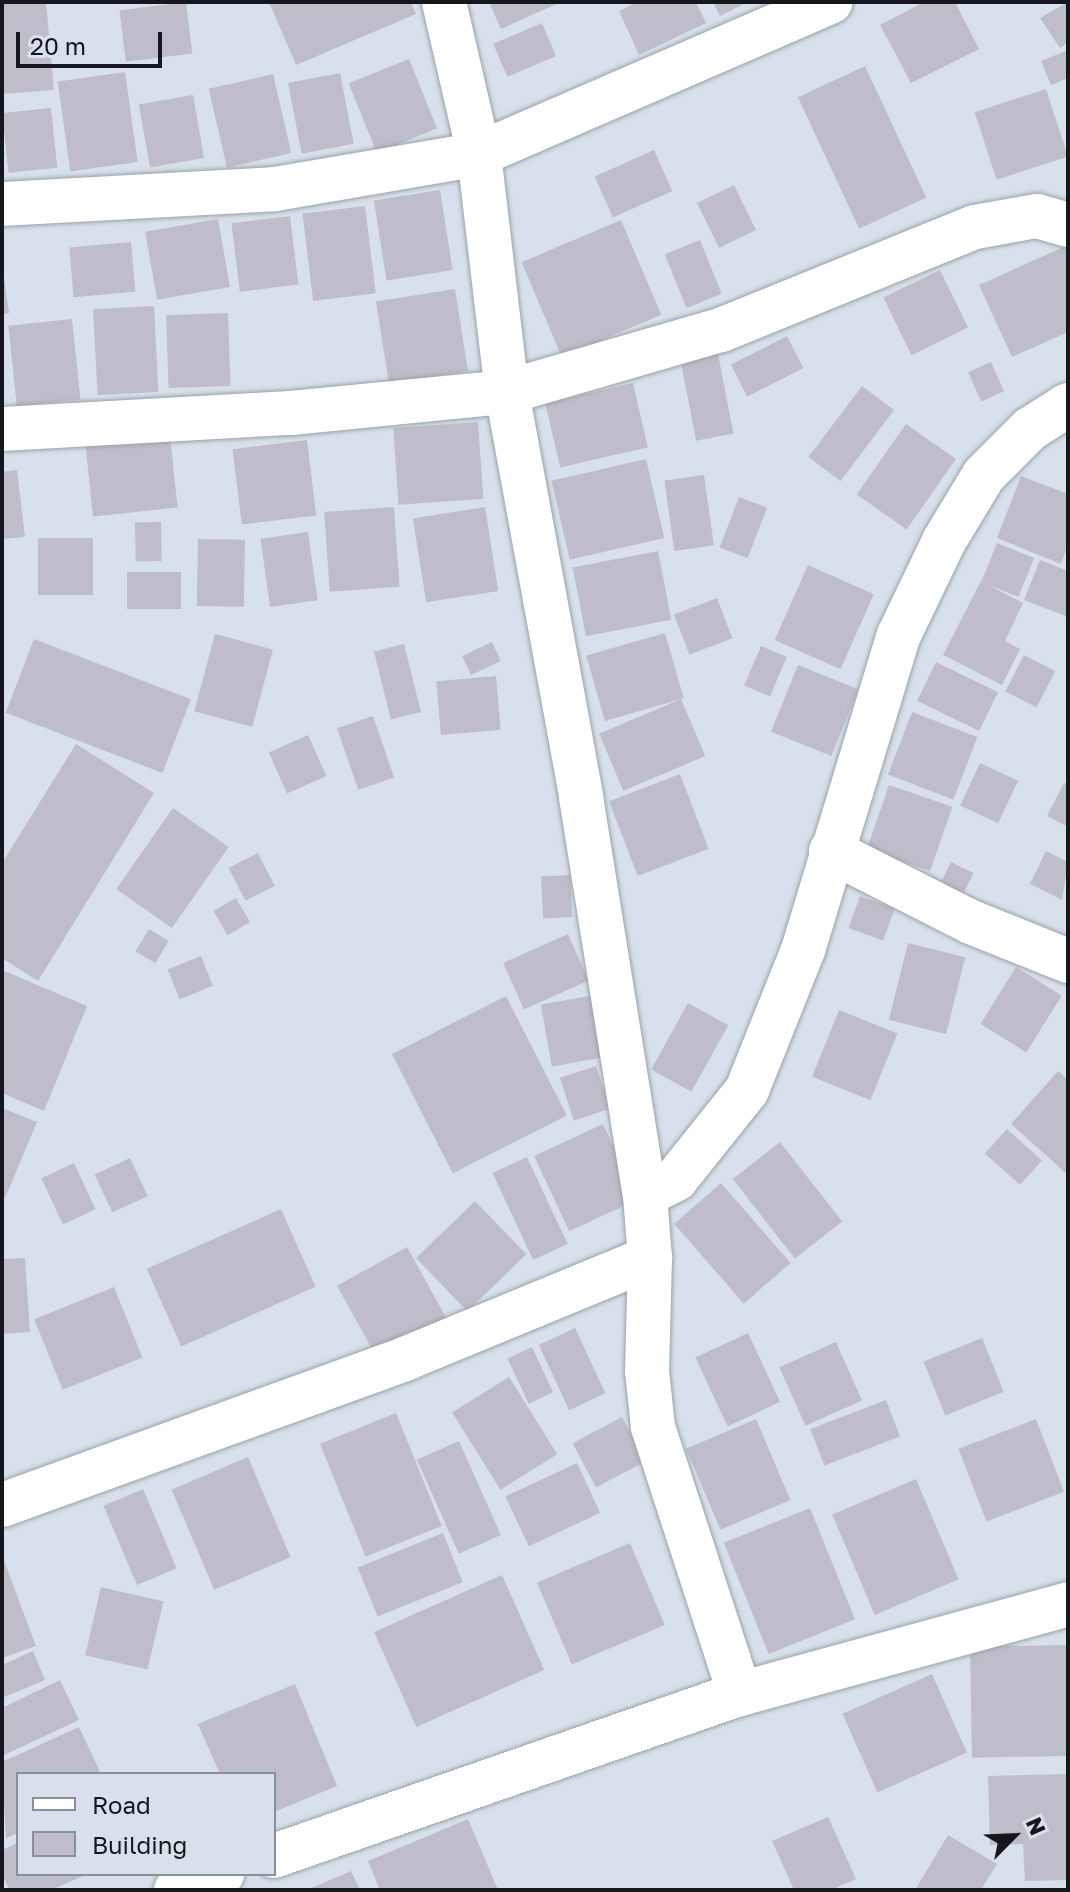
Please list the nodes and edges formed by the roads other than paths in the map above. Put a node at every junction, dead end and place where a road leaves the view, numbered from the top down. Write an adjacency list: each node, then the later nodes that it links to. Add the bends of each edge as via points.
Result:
1 (444, 2): 3 (street)
2 (831, 2): 3 (street)
3 (479, 154): 4 (street, via 275,189); 6 (street)
4 (2, 204)
5 (1068, 225): 6 (street, via 1037,216 975,227 721,330)
6 (507, 392): 8 (street, via 291,413); 11 (street, via 586,828)
7 (1068, 405): 9 (street, via 1030,429 984,475 944,541 899,635)
8 (2, 429)
9 (831, 851): 10 (street, via 971,922); 11 (street, via 803,950 747,1090 676,1179)
10 (1068, 961)
11 (645, 1195): 12 (street)
12 (650, 1258): 13 (street, via 407,1358); 15 (street, via 647,1371 653,1427)
13 (2, 1505)
14 (1068, 1604): 15 (street)
15 (740, 1694): 16 (street)
16 (276, 1855)
17 (216, 1876): 18 (street)
18 (176, 1890)

